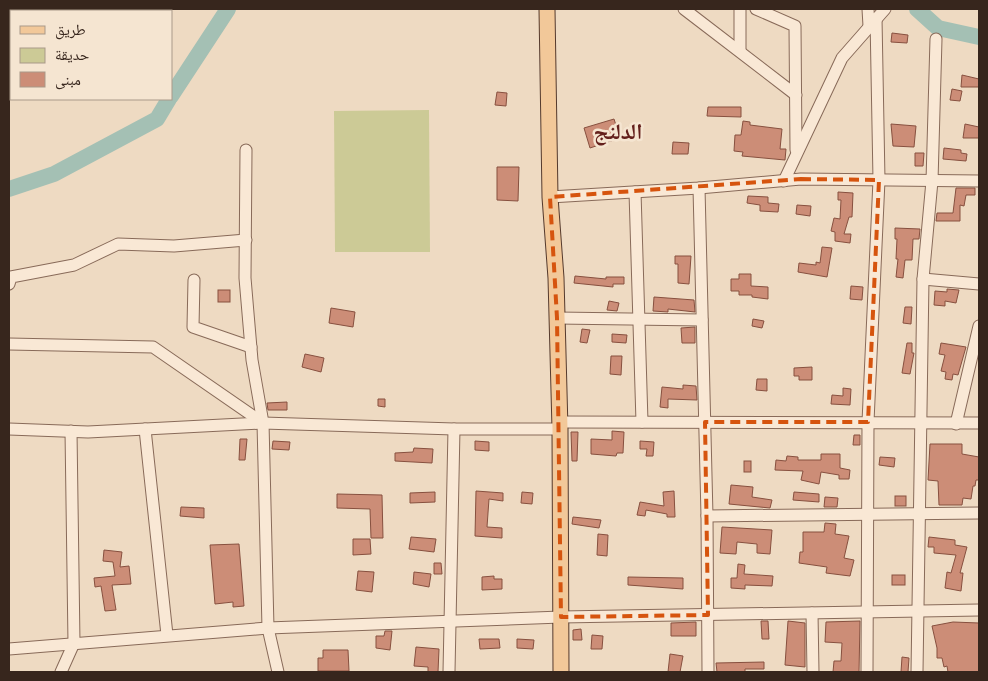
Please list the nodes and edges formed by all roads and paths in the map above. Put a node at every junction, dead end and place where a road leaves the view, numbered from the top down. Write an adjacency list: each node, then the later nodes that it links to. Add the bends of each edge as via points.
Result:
1 (548, 9): 18 (main road)
2 (740, 9): 8 (street)
3 (756, 9): 9 (street, via 795,26)
4 (885, 9): 6 (street)
5 (690, 11): 8 (street)
6 (871, 18): 11 (street, via 842,58); 13 (street)
7 (936, 38): 14 (street)
8 (740, 50): 9 (street)
9 (796, 96): 11 (street)
10 (246, 150): 19 (street)
11 (796, 154): 12 (street)
12 (784, 180): 13 (street); 16 (street)
13 (879, 180): 14 (street); 32 (street)
14 (932, 181): 15 (street); 21 (street)
15 (979, 181)
16 (699, 188): 17 (street); 26 (street)
17 (634, 192): 18 (street); 25 (street)
18 (550, 197): 24 (main road)
19 (246, 240): 20 (street, via 174,246 118,244 74,265); 29 (street)
20 (9, 279)
21 (923, 279): 23 (street); 35 (street)
22 (194, 280): 29 (street, via 193,327)
23 (979, 284)
24 (557, 318): 25 (street); 37 (main road)
25 (637, 319): 26 (street); 30 (street)
26 (702, 320): 31 (street)
27 (979, 326): 36 (street)
28 (9, 344): 33 (street, via 153,347)
29 (251, 347): 33 (street)
30 (642, 422): 31 (street); 37 (street)
31 (705, 422): 32 (street); 45 (street)
32 (868, 422): 35 (street); 42 (street)
33 (263, 423): 39 (street); 40 (street); 53 (street)
34 (979, 423): 36 (street)
35 (919, 424): 36 (street); 43 (street)
36 (956, 424)
37 (560, 425): 40 (street); 51 (main road)
38 (9, 428): 41 (street)
39 (145, 429): 41 (street); 54 (street)
40 (454, 429): 52 (street)
41 (72, 431): 55 (street)
42 (868, 513): 43 (street); 45 (street); 47 (street)
43 (918, 513): 44 (street); 48 (street)
44 (979, 513)
45 (707, 516): 50 (street)
46 (979, 610): 48 (street)
47 (867, 611): 48 (street); 49 (street); 63 (street)
48 (917, 611): 64 (street)
49 (812, 613): 50 (street); 62 (street)
50 (708, 615): 51 (street); 61 (street)
51 (561, 616): 52 (street); 60 (main road)
52 (449, 621): 53 (street); 59 (street)
53 (268, 628): 54 (street); 58 (street)
54 (167, 635): 55 (street)
55 (74, 643): 56 (street); 57 (street)
56 (9, 649)
57 (61, 672)
58 (278, 672)
59 (449, 672)
60 (561, 672)
61 (708, 672)
62 (813, 672)
63 (867, 672)
64 (917, 672)

